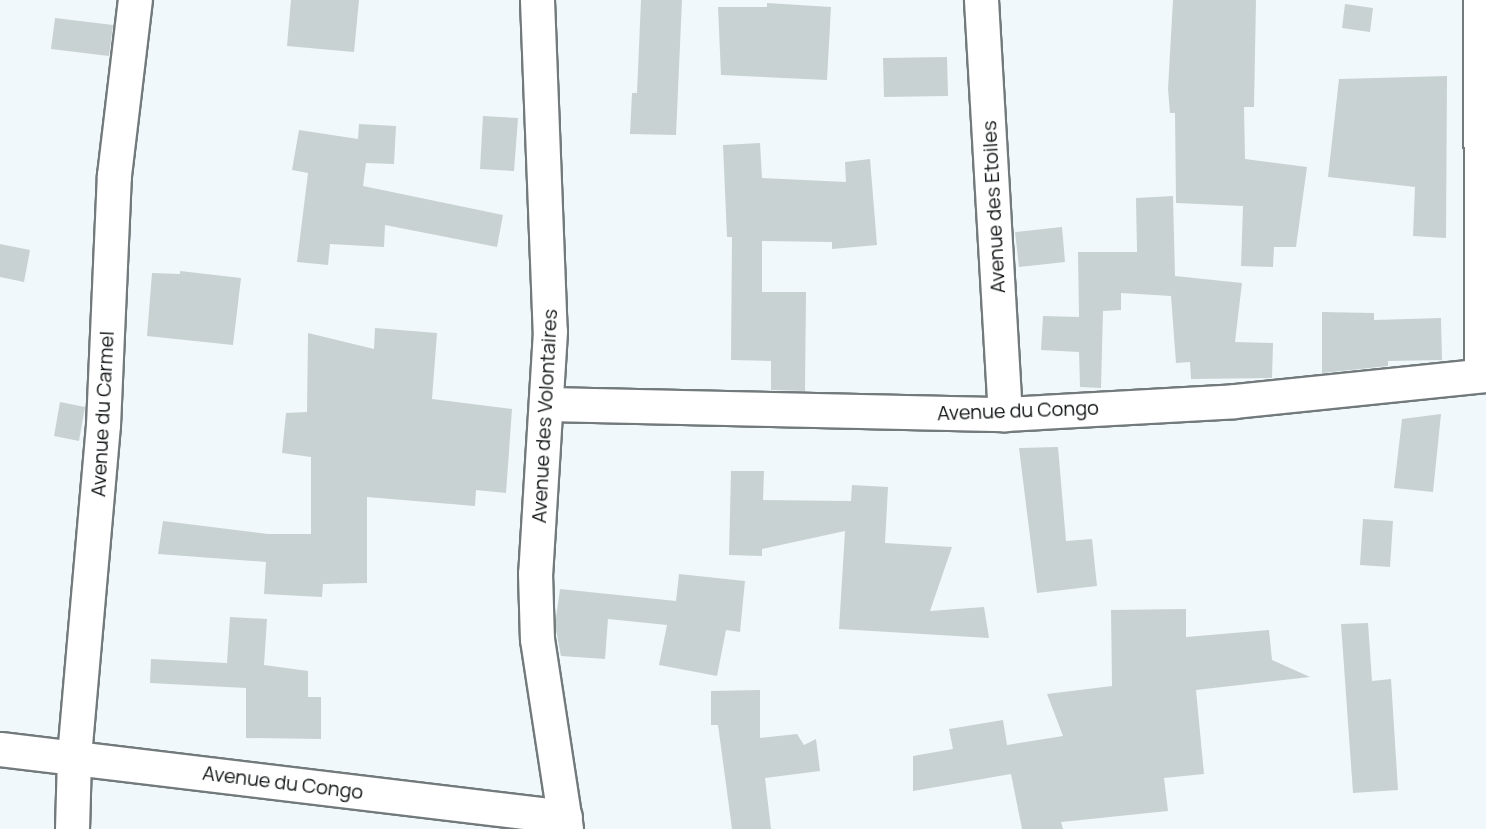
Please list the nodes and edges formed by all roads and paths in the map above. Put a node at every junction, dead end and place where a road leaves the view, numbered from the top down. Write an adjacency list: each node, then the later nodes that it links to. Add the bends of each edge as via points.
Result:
1 (135, 0): 9 (street, Avenue du Carmel, via 114,175 103,425)
2 (537, 0): 6 (street, Avenue des Volontaires, via 550,320)
3 (981, 0): 7 (street, Avenue des Etoiles)
4 (1480, 0): 5 (street)
5 (1484, 375): 7 (street, Avenue du Congo, via 1235,400)
6 (548, 404): 7 (street, Avenue du Congo); 10 (street, Avenue des Volontaires, via 535,573 537,639)
7 (1005, 414)
8 (0, 749): 9 (street, Avenue du Congo)
9 (74, 756): 10 (street, Avenue du Congo); 11 (street, Avenue du Carmel)
10 (566, 823)
11 (72, 829)

